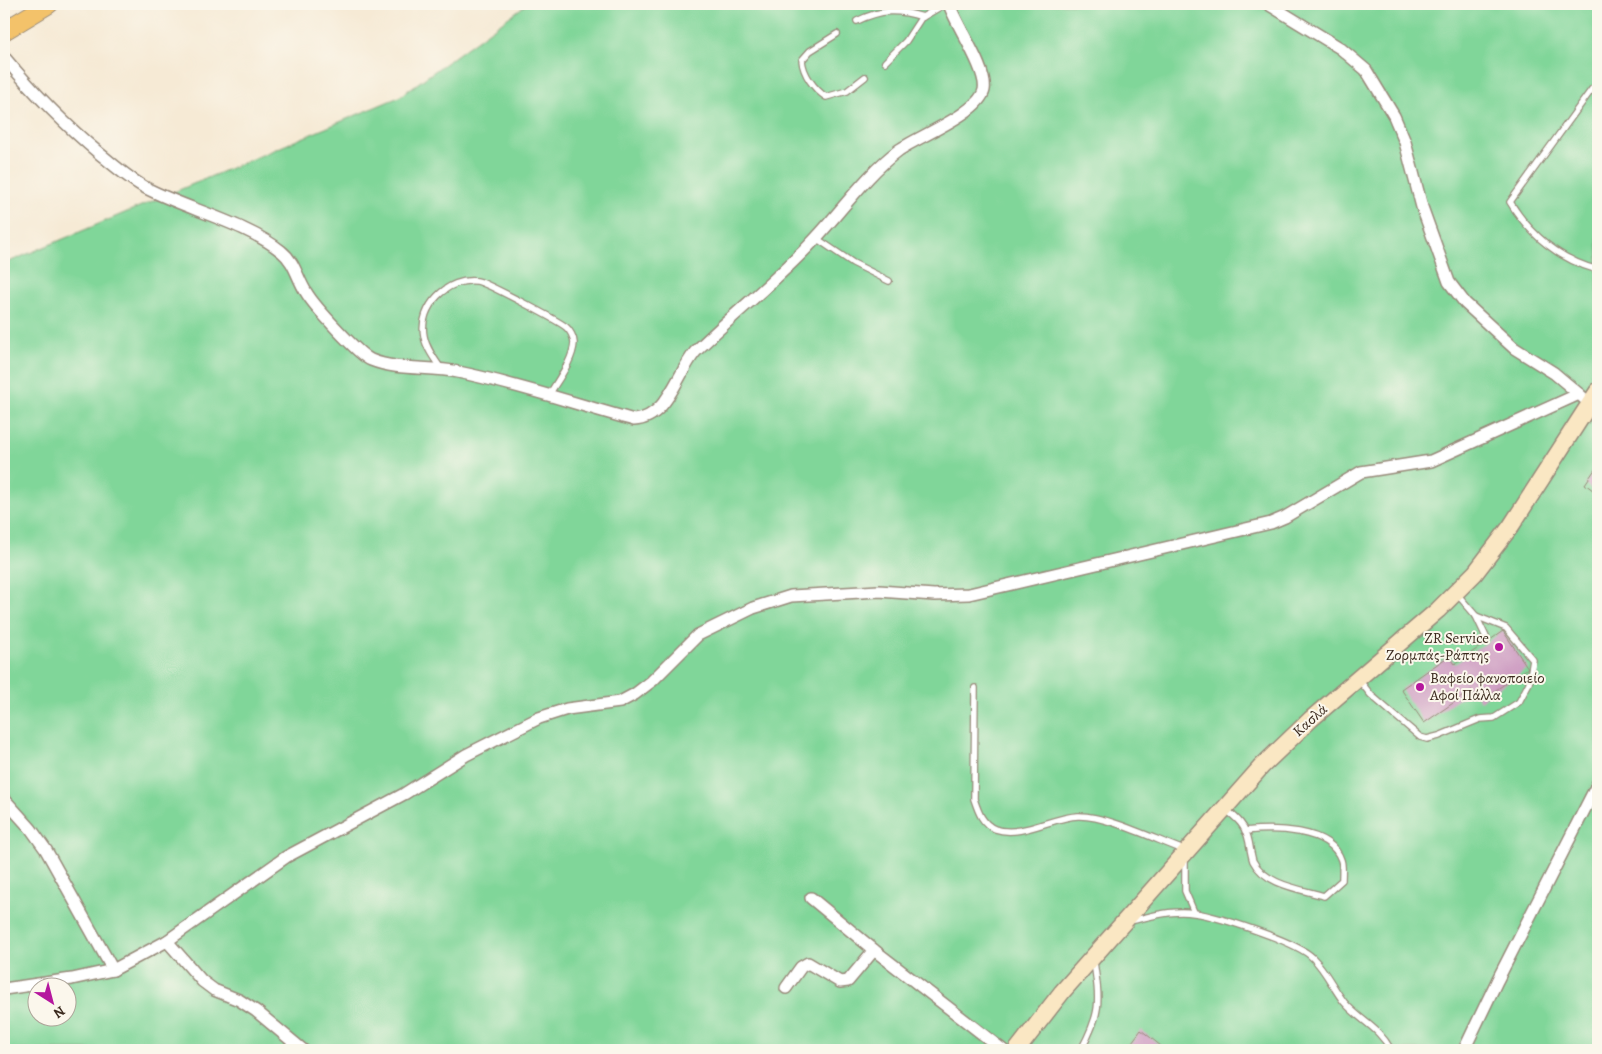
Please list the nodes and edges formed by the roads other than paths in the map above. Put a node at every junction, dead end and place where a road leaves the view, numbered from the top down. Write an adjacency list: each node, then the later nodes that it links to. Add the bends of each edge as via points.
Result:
1 (49, 4): 6 (main road)
2 (947, 4): 4 (lane); 12 (street, via 985,80 981,98 967,112 926,133 886,162)
3 (1268, 4): 17 (street, via 1340,48 1366,70 1394,116 1449,282 1465,303 1514,348)
4 (922, 17): 5 (lane, via 901,10 880,12); 9 (lane, via 897,52)
5 (857, 21)
6 (4, 31)
7 (837, 34): 10 (lane, via 802,60 807,76 826,97 847,90)
8 (4, 57): 15 (street, via 59,119 128,176 280,250 292,263 314,304 361,355 393,366)
9 (884, 62)
10 (865, 77)
11 (1598, 93): 13 (lane, via 1592,89 1510,202 1521,220 1545,244)
12 (816, 238): 14 (lane, via 852,264); 16 (street, via 694,352 661,408 654,414 634,420)
13 (1598, 270)
14 (889, 280)
15 (442, 370): 16 (street, via 527,387); 16 (lane, via 424,338 428,311 438,294 453,284 479,281 567,327 574,344 570,358)
16 (549, 395)
17 (1589, 396): 18 (street, Κασλά, via 1511,526); 31 (street, via 1431,461 1361,472 1271,523 970,594 879,591 792,596 753,608 698,635 652,682 635,694 620,702 567,709 538,718 466,755 404,794 286,857)
18 (1456, 594): 19 (lane); 21 (street, Κασλά)
19 (1476, 616): 20 (lane); 21 (lane, via 1506,628 1532,660 1529,683 1518,702 1494,718 1480,719 1440,736 1420,737 1371,695)
20 (1486, 637)
21 (1358, 678): 25 (street, Κασλά, via 1284,744)
22 (975, 688): 27 (lane, via 974,799 985,823 1003,831 1079,816 1101,819)
23 (1598, 783): 42 (street)
24 (4, 799): 34 (street, via 46,850)
25 (1223, 808): 26 (lane, via 1240,820); 27 (street, Κασλά)
26 (1245, 830): 26 (lane, via 1253,860 1274,881 1324,896 1342,880 1341,859 1332,847 1316,837 1275,828)
27 (1186, 851): 29 (lane, via 1185,891); 30 (street, Κασλά)
28 (812, 898): 32 (street)
29 (1194, 912): 30 (lane); 41 (lane, via 1301,948 1314,958 1345,1002 1371,1024)
30 (1123, 922): 33 (street, Κασλά)
31 (167, 941): 34 (street); 37 (street, via 214,990 256,1010)
32 (874, 950): 35 (street, via 848,981 840,982 808,964 801,967); 38 (street)
33 (1093, 957): 39 (street, Κασλά); 40 (lane, via 1098,1012)
34 (113, 970): 36 (street)
35 (786, 988)
36 (4, 989)
37 (303, 1050)
38 (1003, 1050)
39 (1017, 1050)
40 (1081, 1050)
41 (1391, 1050)
42 (1464, 1050)

